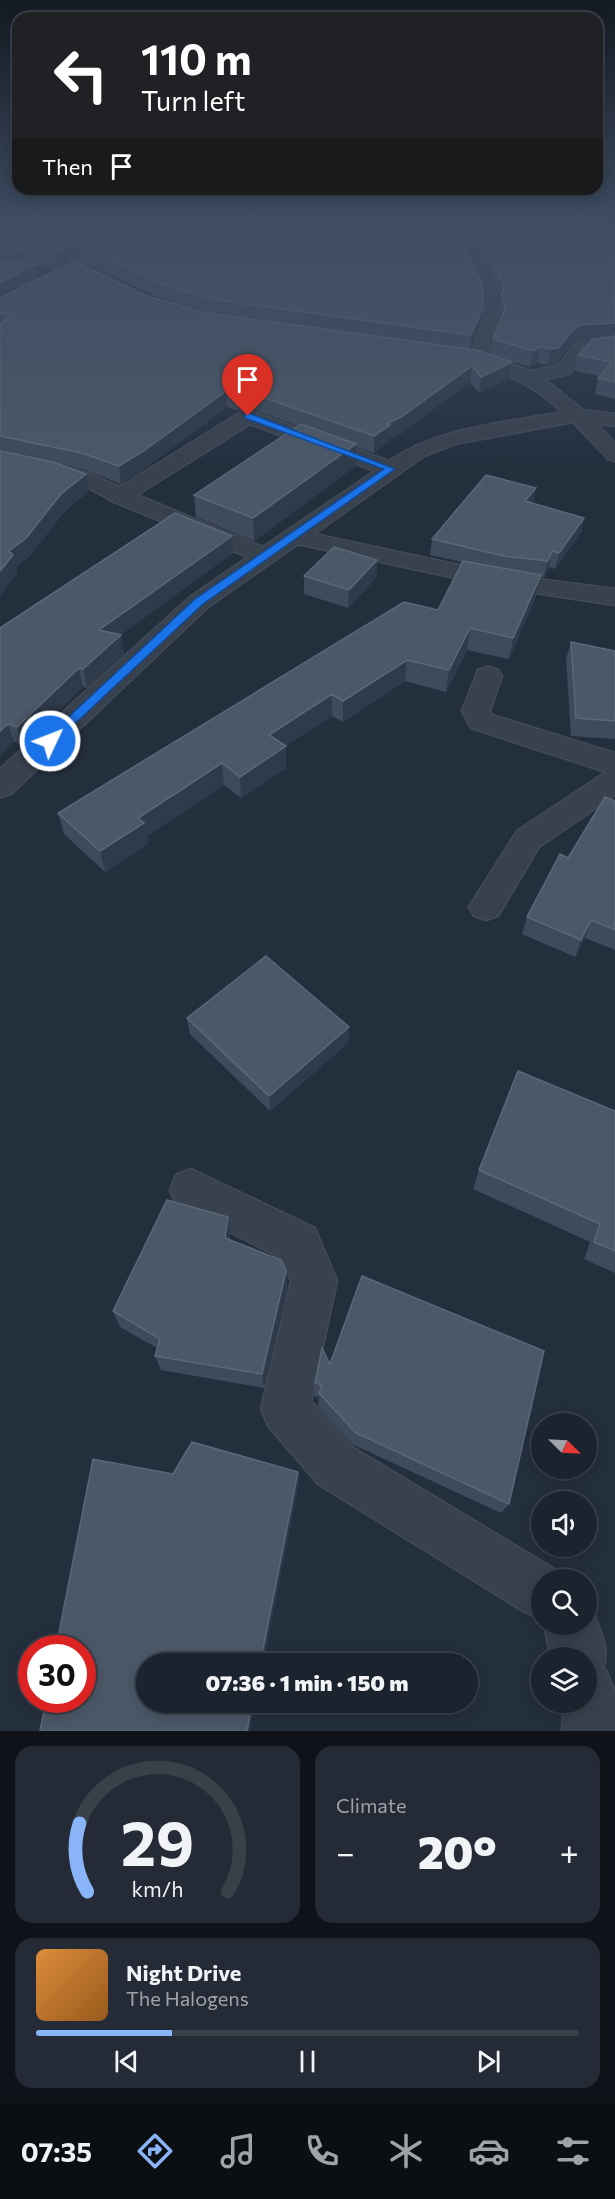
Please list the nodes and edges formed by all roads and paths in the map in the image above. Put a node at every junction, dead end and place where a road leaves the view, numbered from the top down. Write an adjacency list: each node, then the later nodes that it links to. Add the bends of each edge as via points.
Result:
1 (491, 306): 4 (street, via 492,323)
2 (615, 345): 5 (street, via 586,347 562,370)
3 (446, 355): 4 (street)
4 (478, 359): 5 (street)
5 (531, 376): 6 (street)
6 (578, 415): 7 (street); 8 (street); 10 (street, via 450,439 417,452)
7 (615, 420)
8 (615, 455)
9 (0, 459): 11 (street, via 80,476)
10 (390, 469): 11 (street, via 248,416); 12 (street)
11 (120, 496): 13 (street)
12 (292, 536): 13 (street); 14 (street, via 501,581)
13 (265, 556): 18 (street, via 199,602)
14 (615, 597)
15 (488, 676): 16 (street, via 476,711 481,721)
16 (615, 764)
17 (615, 780): 19 (street, via 528,839)
18 (0, 786)
19 (486, 907)
20 (191, 1190): 21 (street, via 299,1244 314,1281 285,1409 336,1466)
21 (531, 1585)
22 (592, 1713): 23 (street)
23 (591, 1731)

